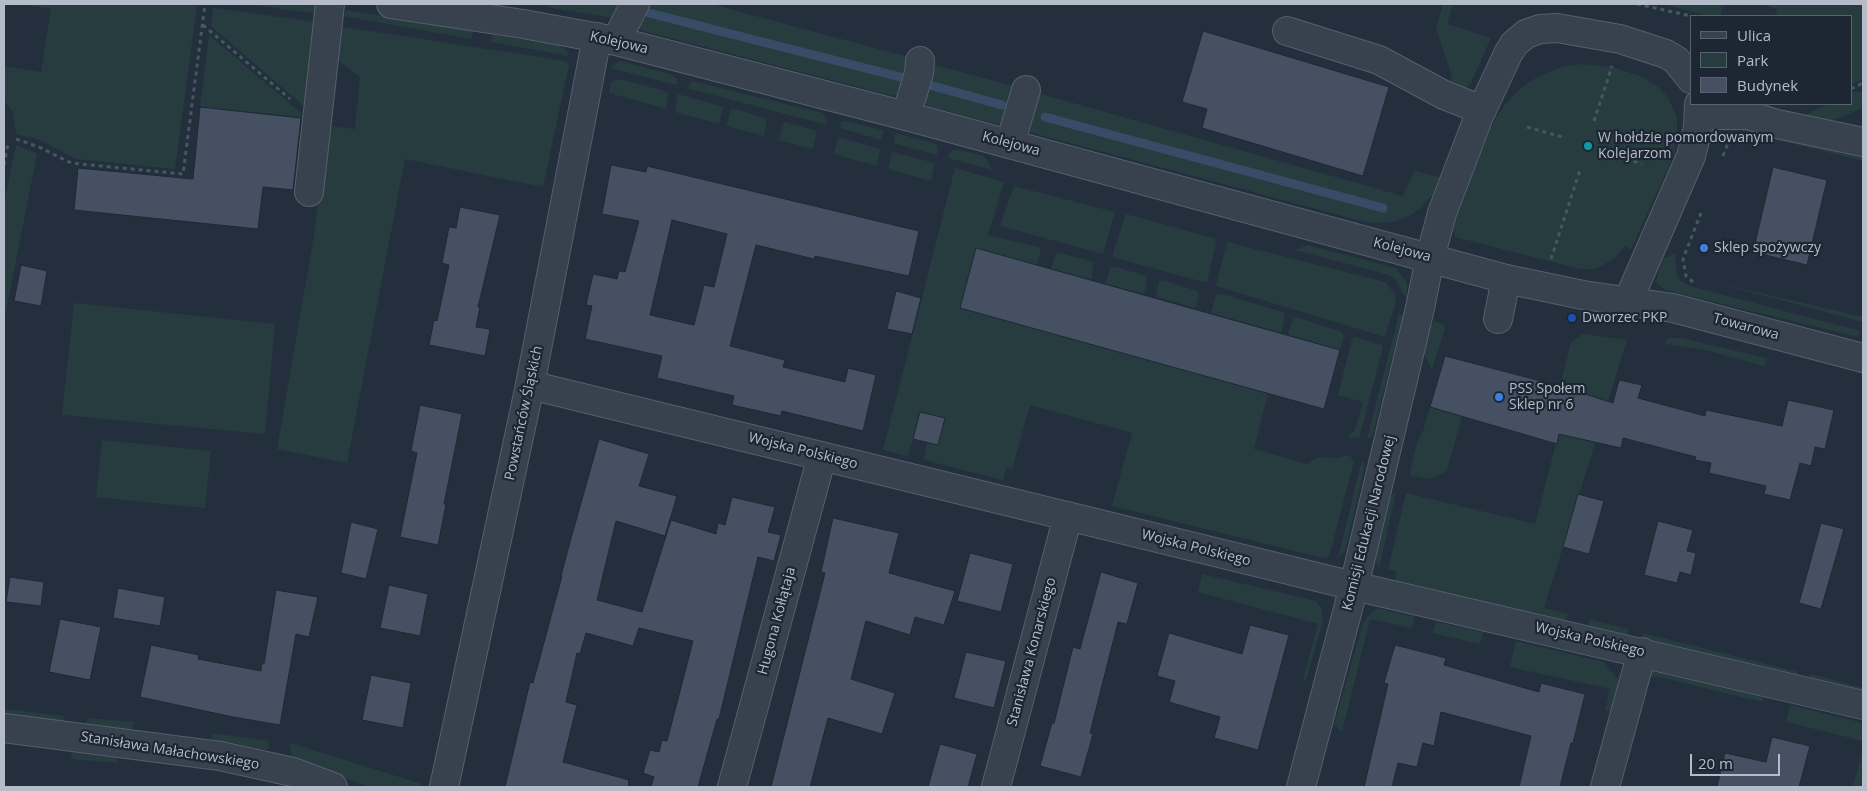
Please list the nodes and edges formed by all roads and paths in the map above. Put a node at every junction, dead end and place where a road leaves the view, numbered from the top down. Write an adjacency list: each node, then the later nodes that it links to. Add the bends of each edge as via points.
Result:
1 (205, 4): 8 (path)
2 (330, 4): 35 (street)
3 (391, 4): 6 (street, Kolejowa)
4 (635, 4): 10 (street, Powstańców Śląskich)
5 (1640, 4): 7 (path)
6 (524, 14): 10 (street, Kolejowa)
7 (1690, 16)
8 (203, 24): 19 (path); 27 (path, via 183,174 71,163)
9 (1286, 31): 21 (street, via 1379,60 1444,95)
10 (606, 39): 23 (street, Kolejowa); 42 (street, Powstańców Śląskich)
11 (920, 61): 23 (street)
12 (1612, 66): 24 (path)
13 (1690, 78): 21 (street, Komisji Edukacji Narodowej, via 1676,60 1656,50 1586,32 1540,29 1526,34 1514,44)
14 (1863, 83): 15 (path)
15 (1857, 86): 16 (path); 17 (path)
16 (1852, 88)
17 (1863, 88)
18 (1026, 90): 30 (street)
19 (293, 102)
20 (1699, 109): 22 (street, via 1748,116); 39 (street, via 1691,156)
21 (1482, 110): 36 (street, Komisji Edukacji Narodowej, via 1442,213)
22 (1774, 113): 28 (street)
23 (906, 116): 30 (street, Kolejowa)
24 (1594, 121)
25 (1527, 127): 26 (path)
26 (1562, 137)
27 (16, 139)
28 (1863, 142)
29 (8, 144): 33 (path)
30 (1010, 144): 36 (street, Kolejowa)
31 (1611, 153): 32 (path)
32 (1642, 164)
33 (4, 165)
34 (1580, 170): 37 (path)
35 (309, 192)
36 (1430, 258): 38 (street, Kolejowa); 45 (street, Komisji Edukacji Narodowej)
37 (1548, 266)
38 (1506, 279): 39 (street, Kolejowa); 40 (street)
39 (1628, 302): 41 (street, Towarowa, via 1673,308)
40 (1498, 319)
41 (1863, 358)
42 (530, 385): 43 (street, Wojska Polskiego); 50 (street, Powstańców Śląskich)
43 (822, 456): 44 (street, Wojska Polskiego); 51 (street, Hugona Kołłątaja)
44 (1068, 516): 45 (street, Wojska Polskiego); 52 (street, Stanisława Konarskiego)
45 (1354, 586): 46 (street, Wojska Polskiego); 53 (street, Komisji Edukacji Narodowej)
46 (1642, 652): 47 (street, Wojska Polskiego); 54 (street)
47 (1863, 705)
48 (4, 728): 49 (street, Stanisława Małachowskiego, via 220,756 293,772)
49 (333, 787)
50 (444, 787)
51 (732, 787)
52 (996, 787)
53 (1301, 787)
54 (1604, 787)

